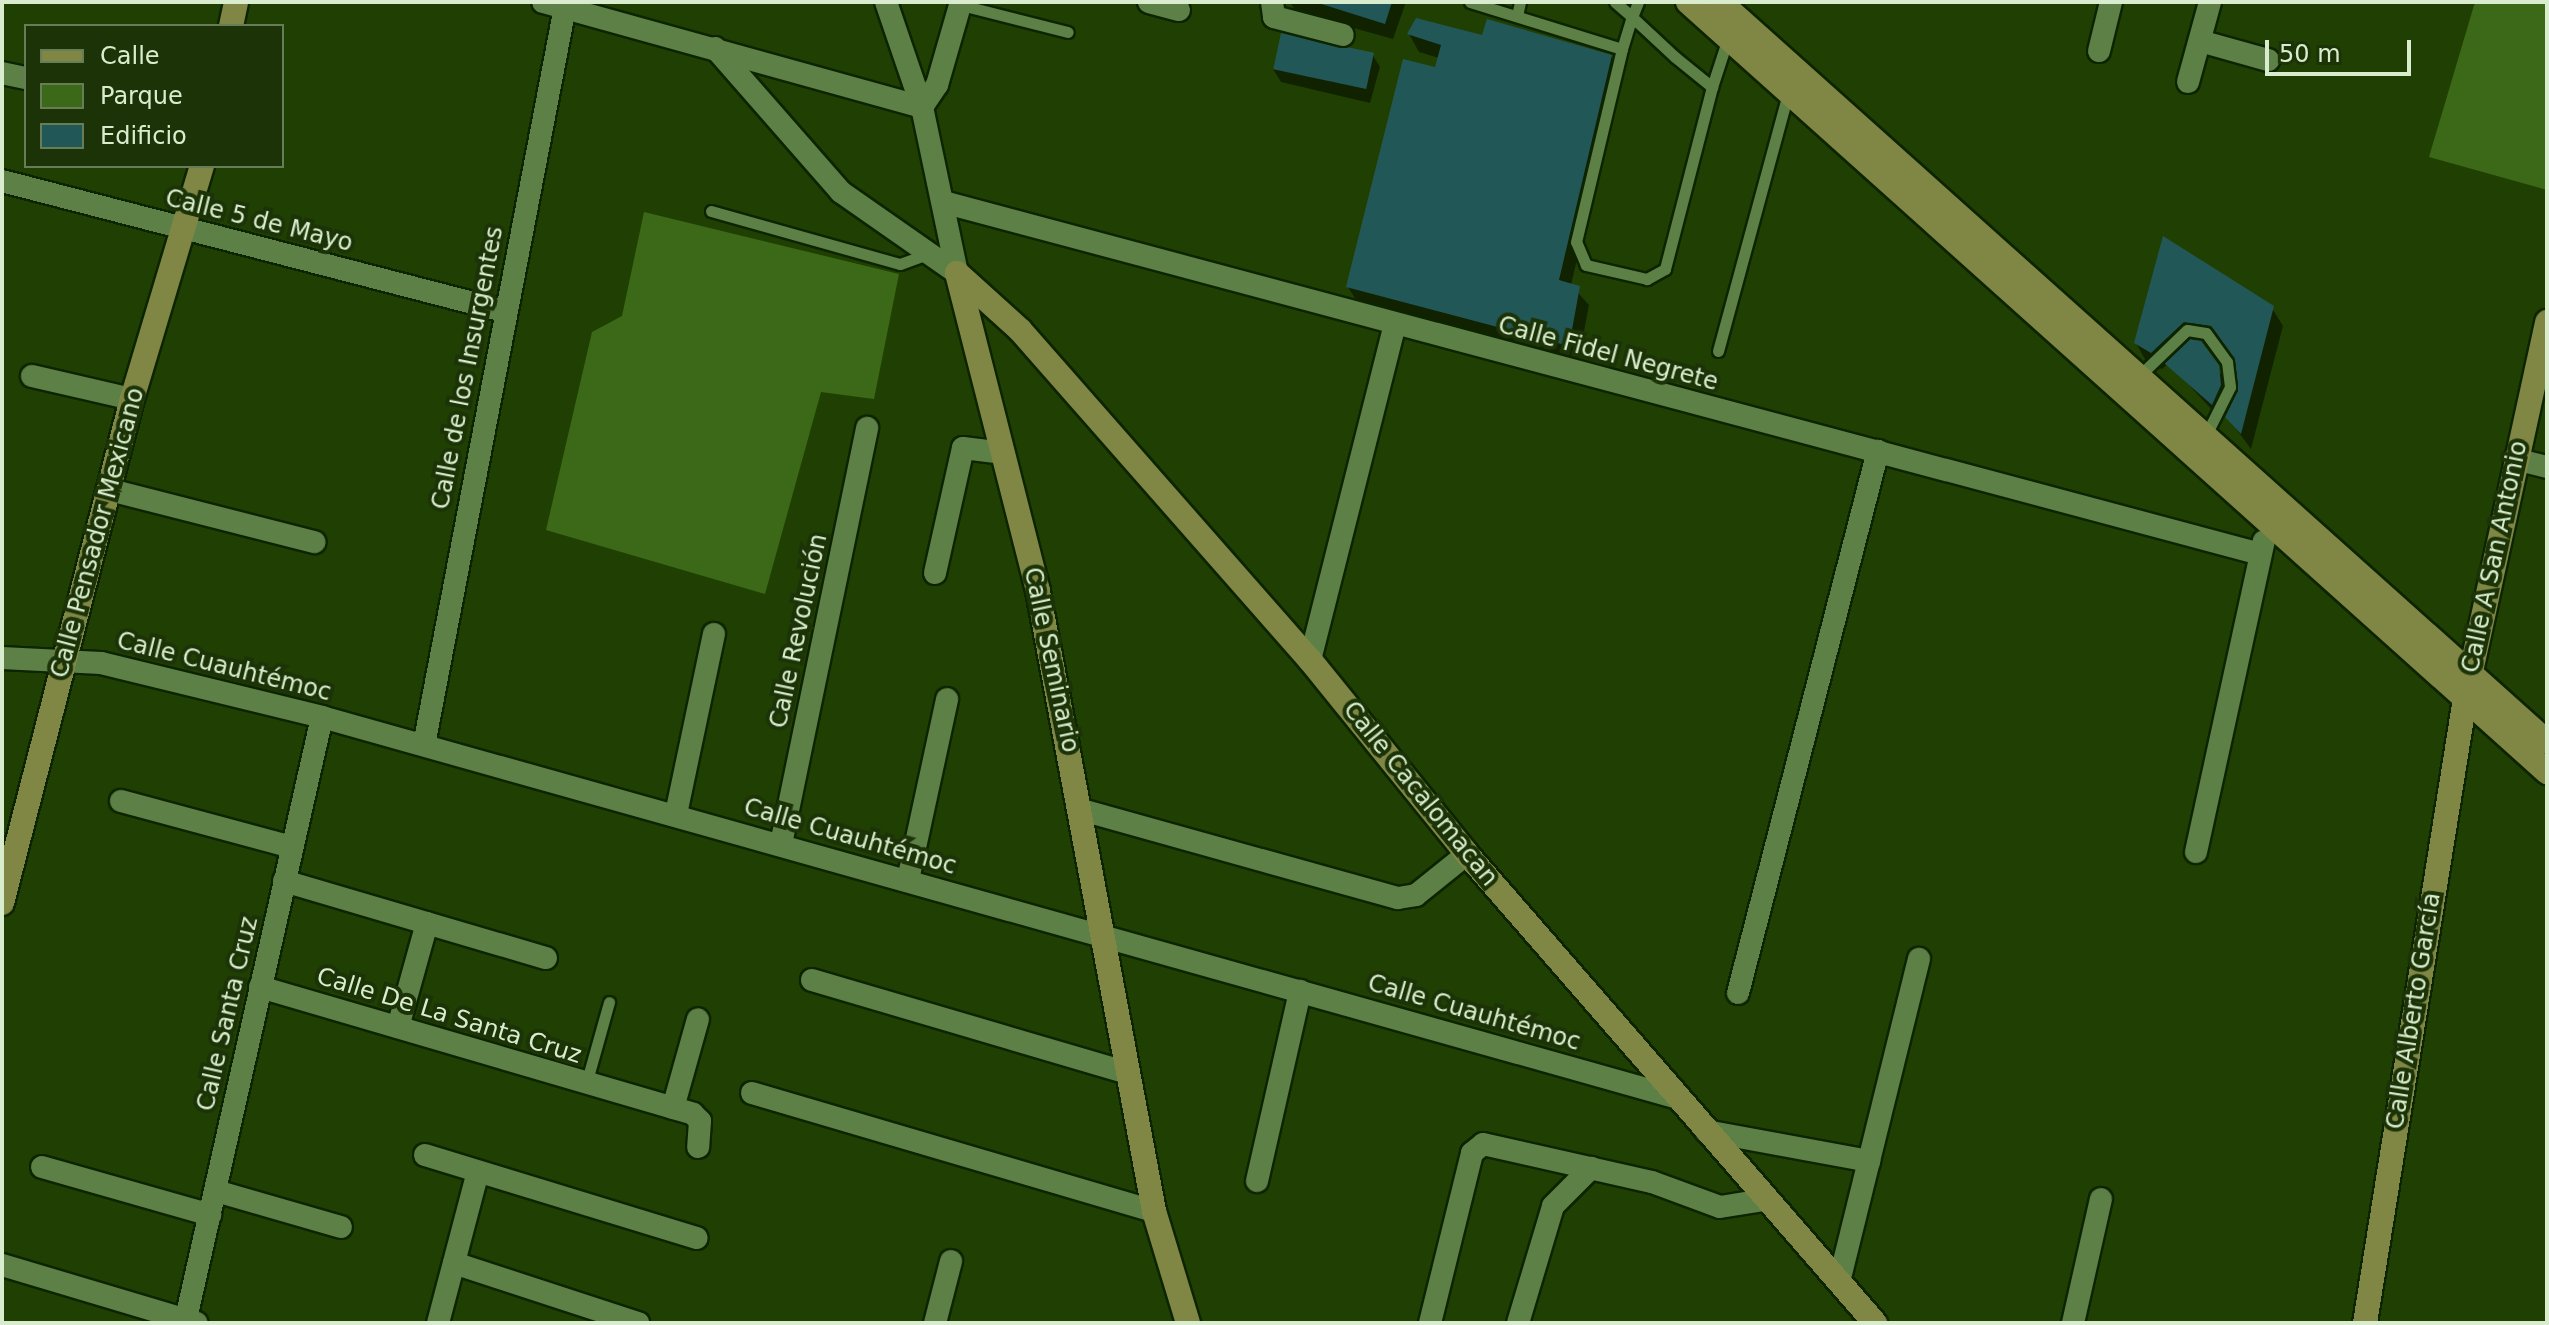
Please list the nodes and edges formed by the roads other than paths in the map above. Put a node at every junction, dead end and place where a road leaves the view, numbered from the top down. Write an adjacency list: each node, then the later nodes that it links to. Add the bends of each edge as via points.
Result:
1 (236, 2): 19 (main road)
2 (543, 2): 15 (street)
3 (886, 2): 34 (street, Calle Seminario)
4 (1149, 2): 16 (street)
5 (1272, 2): 22 (street, via 1274,17)
6 (1470, 2): 17 (lane)
7 (1520, 2): 17 (lane)
8 (1615, 2): 18 (lane)
9 (1638, 2): 18 (lane)
10 (1688, 2): 20 (main road)
11 (1720, 2): 20 (main road)
12 (2111, 2): 26 (street)
13 (2210, 2): 23 (street)
14 (961, 4): 21 (lane); 34 (street, via 937,85)
15 (566, 5): 24 (street); 42 (street, Calle de los Insurgentes)
16 (1179, 10)
17 (1517, 16): 25 (lane)
18 (1632, 17): 25 (lane); 32 (lane)
19 (231, 24)
20 (1735, 29): 28 (main road); 32 (lane); 33 (main road)
21 (1068, 32)
22 (1343, 35)
23 (2200, 41): 27 (street); 31 (street)
24 (715, 48): 34 (street); 40 (street, via 841,192)
25 (1622, 49): 32 (lane, via 1576,242 1586,265 1647,279 1665,269)
26 (2099, 51)
27 (2268, 60)
28 (1793, 68): 33 (lane); 47 (main road)
29 (2, 73): 30 (street)
30 (24, 78)
31 (2188, 82)
32 (1712, 87)
33 (1788, 92): 45 (lane); 56 (main road)
34 (922, 107): 37 (street, Calle Seminario)
35 (202, 168): 39 (main road, Calle Pensador Mexicano)
36 (2, 181): 39 (street, Calle 5 de Mayo)
37 (943, 202): 41 (street, Calle Seminario); 44 (street, Calle Fidel Negrete)
38 (711, 211): 40 (lane, via 900,264)
39 (187, 230): 42 (street, Calle 5 de Mayo); 48 (main road, Calle Pensador Mexicano)
40 (927, 254): 41 (street)
41 (957, 273): 52 (main road, Calle Seminario); 63 (main road, Calle Cacalomacan, via 1020,330)
42 (504, 311): 68 (street, Calle de los Insurgentes)
43 (2547, 322): 53 (main road, Calle A San Antonio)
44 (1395, 325): 51 (street, Calle Fidel Negrete); 63 (street)
45 (1718, 351)
46 (32, 376): 48 (street)
47 (2139, 376): 50 (main road); 50 (lane, via 2187,330 2206,333 2227,362 2230,387)
48 (132, 399): 55 (main road, Calle Pensador Mexicano)
49 (867, 428): 73 (street, Calle Revolución)
50 (2206, 435): 56 (main road)
51 (1878, 451): 58 (street, Calle Fidel Negrete); 87 (street)
52 (1002, 453): 59 (street, via 963,448); 71 (main road, Calle Seminario)
53 (2515, 459): 54 (street); 64 (main road, Calle A San Antonio)
54 (2547, 467)
55 (110, 490): 57 (street); 62 (main road, Calle Pensador Mexicano)
56 (2275, 514): 58 (street); 64 (main road)
57 (314, 542)
58 (2260, 554): 75 (street)
59 (935, 573)
60 (714, 634): 72 (street)
61 (2, 658): 62 (street, Calle Cuauhtémoc)
62 (64, 660): 66 (street, Calle Cuauhtémoc); 79 (main road, Calle Pensador Mexicano)
63 (1310, 660): 76 (main road, Calle Cacalomacan)
64 (2468, 687): 67 (main road); 69 (main road); 124 (main road, Calle Alberto García)
65 (947, 699): 77 (street)
66 (322, 717): 68 (street, Calle Cuauhtémoc); 74 (street, Calle Santa Cruz)
67 (2547, 742)
68 (424, 745): 72 (street, Calle Cuauhtémoc)
69 (2547, 772)
70 (121, 801): 74 (street)
71 (1082, 810): 76 (street, via 1398,898 1416,895); 81 (main road, Calle Seminario)
72 (676, 814): 73 (street, Calle Cuauhtémoc)
73 (781, 844): 77 (street, Calle Cuauhtémoc)
74 (292, 847): 78 (street, Calle Santa Cruz)
75 (2196, 852)
76 (1467, 854): 94 (main road, Calle Cacalomacan)
77 (908, 880): 81 (street, Calle Cuauhtémoc)
78 (284, 881): 80 (street); 85 (street, Calle Santa Cruz)
79 (2, 903)
80 (427, 923): 82 (street); 90 (street)
81 (1105, 937): 86 (street, Calle Cuauhtémoc); 91 (main road, Calle Seminario)
82 (546, 958)
83 (1919, 959): 99 (street)
84 (812, 980): 91 (street)
85 (260, 987): 90 (street, Calle De La Santa Cruz); 104 (street, Calle Santa Cruz)
86 (1300, 991): 94 (street, Calle Cuauhtémoc); 103 (street)
87 (1738, 993)
88 (609, 1002): 92 (lane, Calle De La Santa Cruz)
89 (698, 1019): 95 (street)
90 (398, 1027): 92 (street, Calle De La Santa Cruz)
91 (1128, 1073): 107 (main road, Calle Seminario)
92 (586, 1084): 95 (street)
93 (752, 1093): 107 (street)
94 (1678, 1098): 96 (main road, Calle Cacalomacan)
95 (673, 1108): 97 (street, via 700,1118)
96 (1706, 1131): 99 (street); 106 (main road, Calle Cacalomacan)
97 (698, 1147)
98 (425, 1155): 102 (street)
99 (1869, 1161): 114 (street)
100 (42, 1167): 108 (street)
101 (1591, 1168): 106 (street, via 1720,1207); 120 (street, via 1476,1148); 121 (street, via 1553,1206)
102 (478, 1172): 110 (street); 112 (street)
103 (1257, 1181)
104 (216, 1191): 108 (street, Calle Santa Cruz); 109 (street)
105 (2101, 1199): 123 (street)
106 (1764, 1200): 114 (main road, Calle Cacalomacan)
107 (1154, 1211): 119 (main road, Calle Seminario)
108 (210, 1215): 115 (street, Calle Santa Cruz)
109 (341, 1227)
110 (697, 1238)
111 (951, 1261): 118 (street)
112 (454, 1263): 116 (street); 117 (street)
113 (2, 1265): 115 (street)
114 (1839, 1282): 122 (main road, Calle Cacalomacan)
115 (189, 1322)
116 (438, 1323)
117 (638, 1323)
118 (935, 1323)
119 (1188, 1323)
120 (1430, 1323)
121 (1518, 1323)
122 (1875, 1323)
123 (2073, 1323)
124 (2365, 1323)

